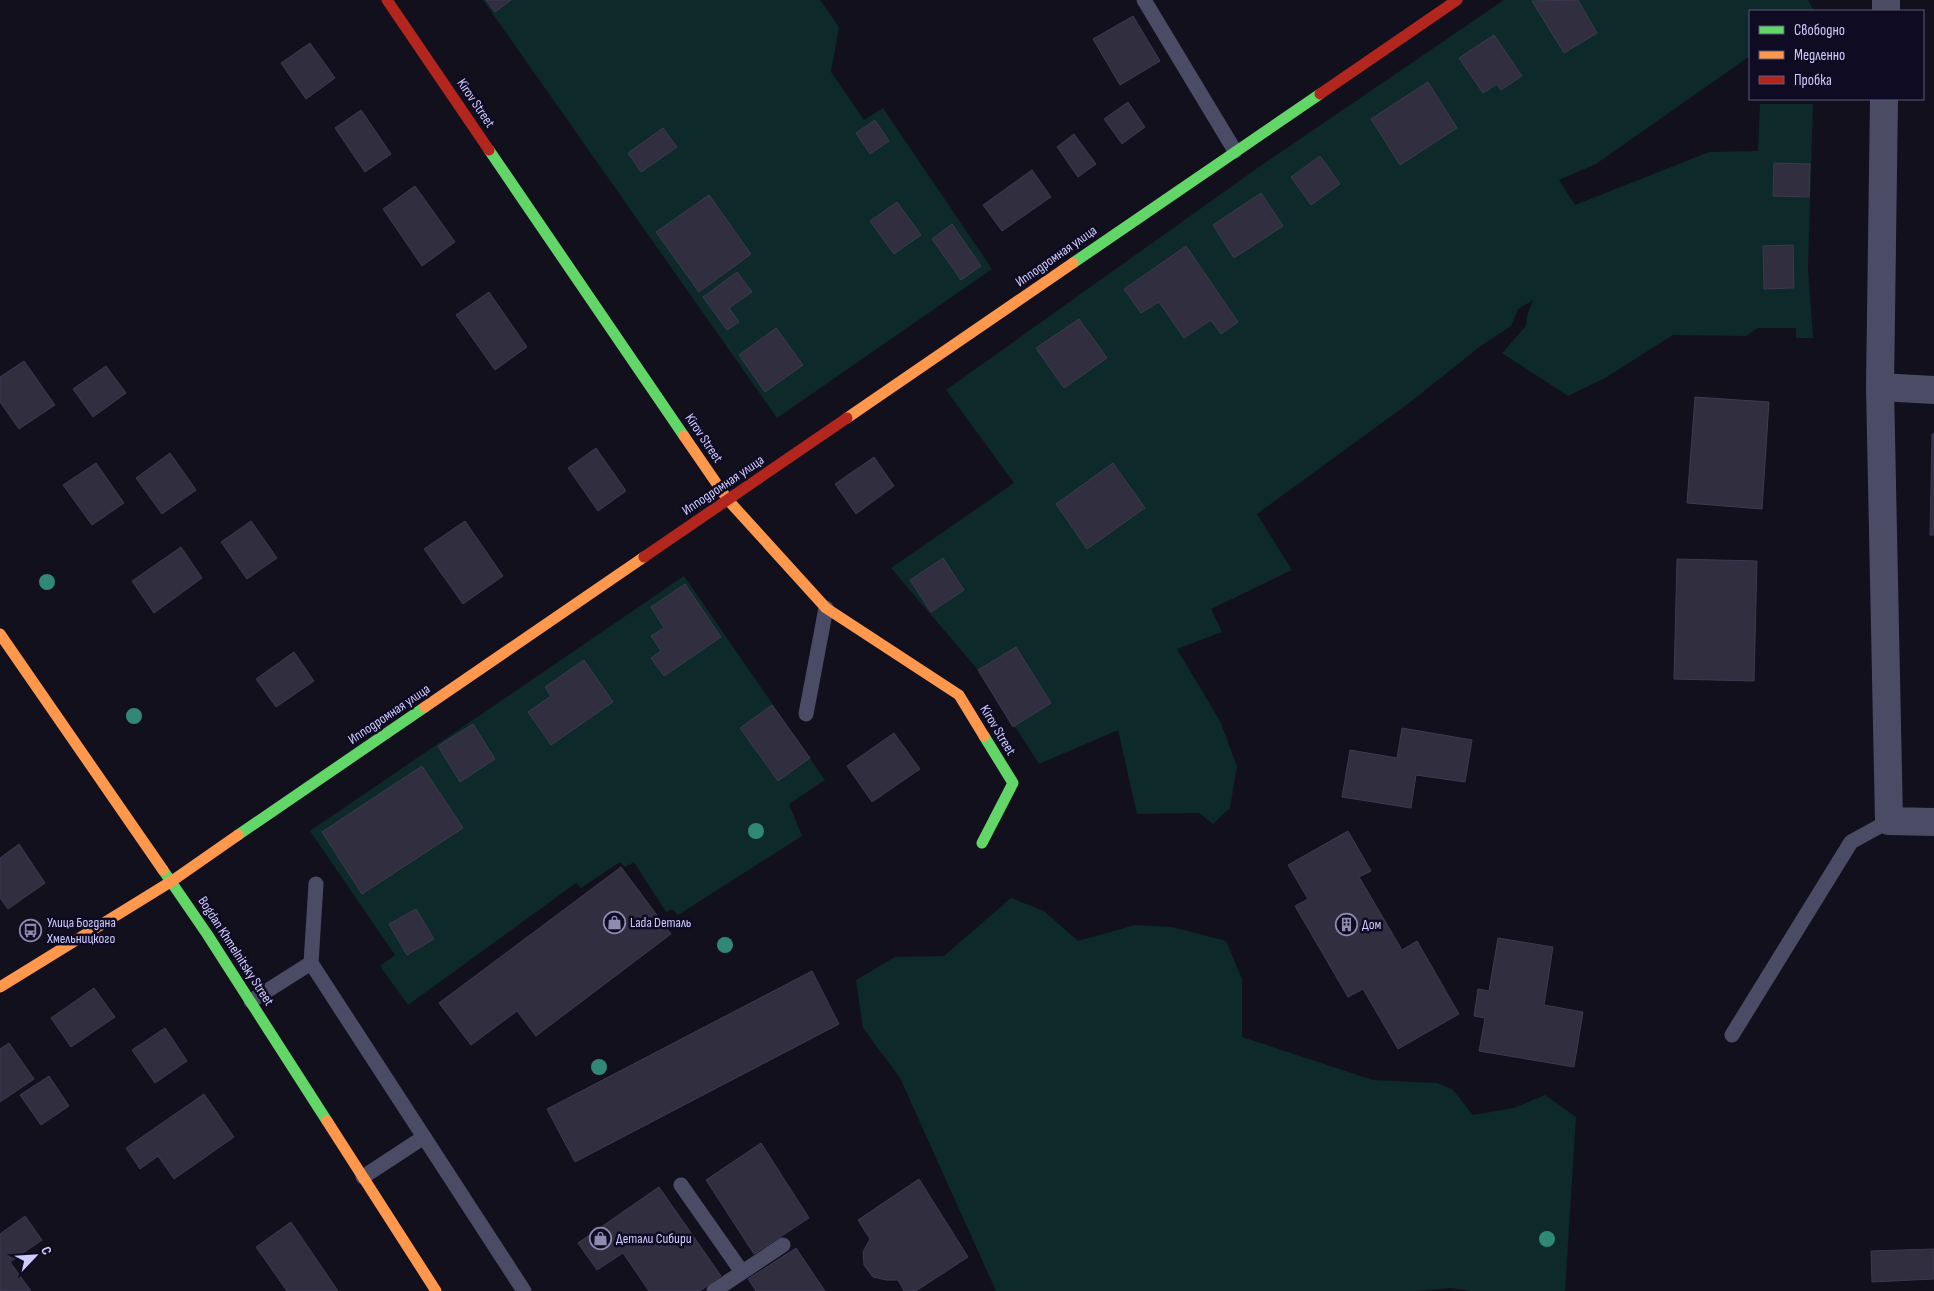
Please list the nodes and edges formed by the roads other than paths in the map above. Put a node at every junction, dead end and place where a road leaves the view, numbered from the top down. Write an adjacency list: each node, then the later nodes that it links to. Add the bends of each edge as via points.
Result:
1 (387, 0): 8 (street, Kirov Street)
2 (1144, 0): 5 (lane)
3 (1457, 0): 5 (street, Ипподромная улица)
4 (1884, 100): 6 (street)
5 (1235, 151): 8 (street, Ипподромная улица)
6 (1880, 387): 7 (street); 12 (street)
7 (1934, 390)
8 (728, 500): 9 (street, Kirov Street); 15 (street, Ипподромная улица)
9 (826, 608): 11 (lane); 14 (street, Kirov Street, via 959,695 1013,783)
10 (0, 634): 15 (street, Bogdan Khmelnitsky Street)
11 (806, 714)
12 (1889, 821): 13 (street); 20 (lane, via 1851,842)
13 (1934, 822)
14 (982, 842)
15 (172, 881): 18 (street, Ипподромная улица); 19 (street, Bogdan Khmelnitsky Street)
16 (316, 884): 17 (lane)
17 (311, 963): 19 (lane); 21 (lane)
18 (0, 987)
19 (250, 1001): 22 (street, Bogdan Khmelnitsky Street)
20 (1732, 1035)
21 (424, 1137): 22 (lane); 27 (lane)
22 (362, 1177): 26 (street, Bogdan Khmelnitsky Street)
23 (681, 1185): 25 (lane)
24 (783, 1245): 25 (lane)
25 (742, 1272): 28 (lane)
26 (436, 1291)
27 (524, 1291)
28 (715, 1291)

